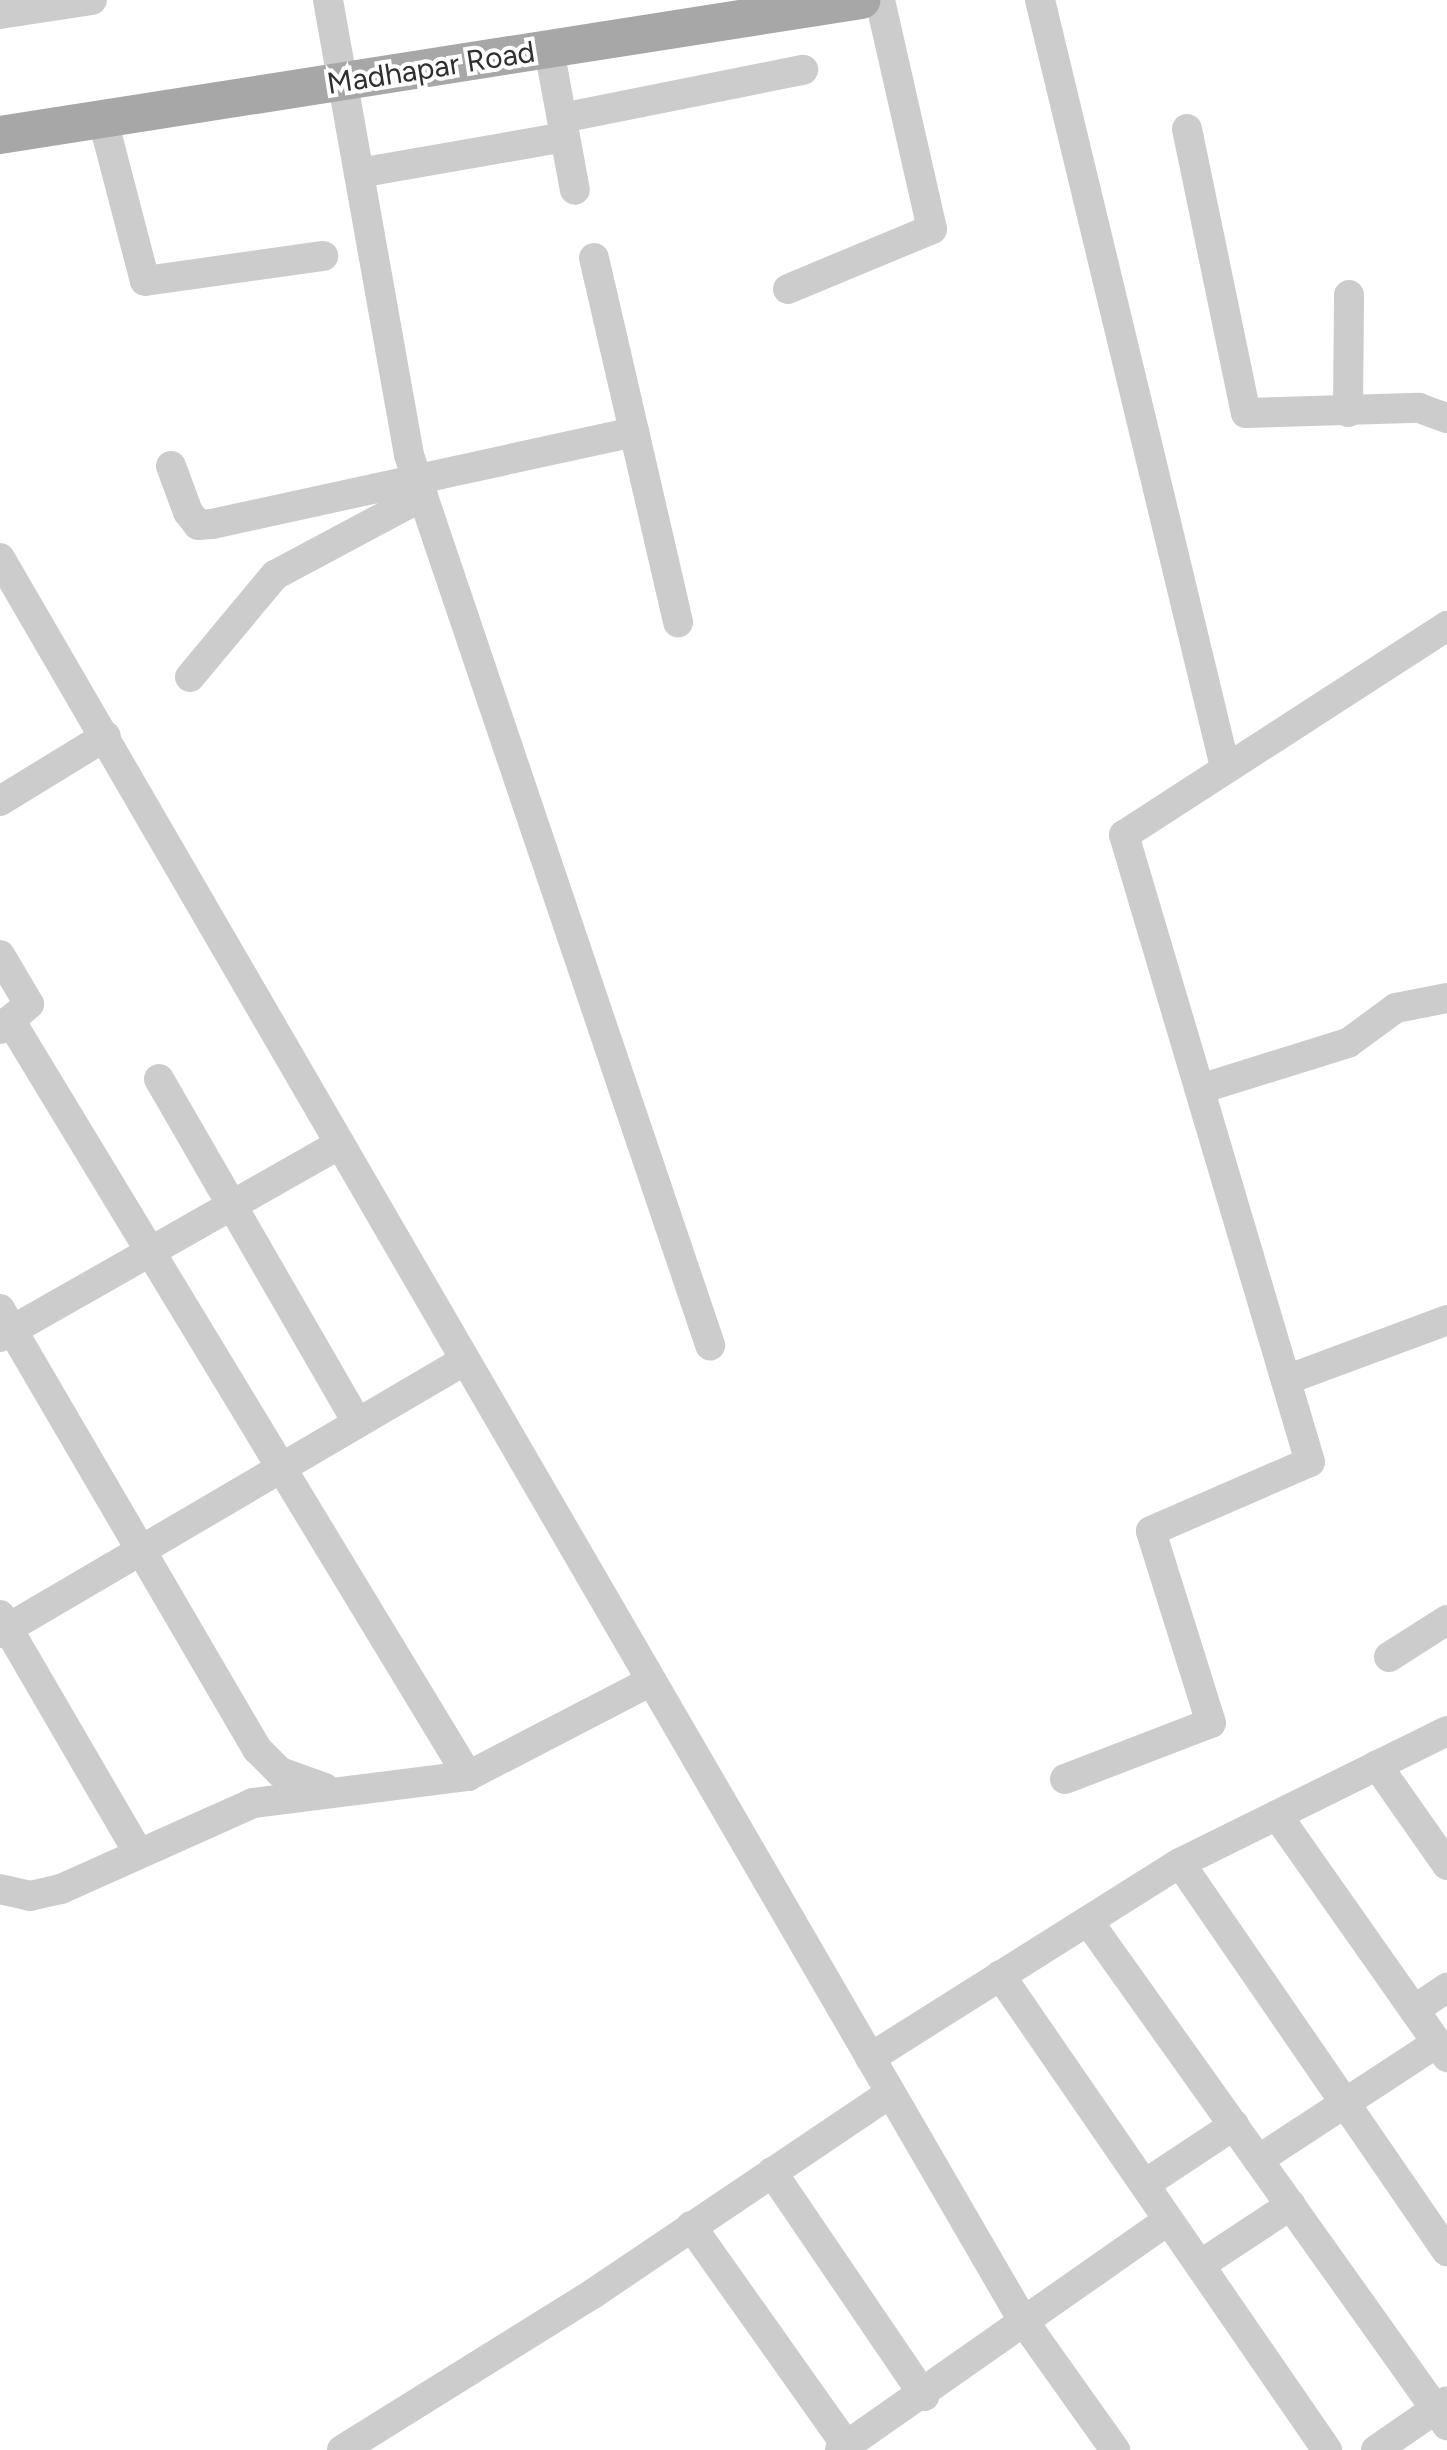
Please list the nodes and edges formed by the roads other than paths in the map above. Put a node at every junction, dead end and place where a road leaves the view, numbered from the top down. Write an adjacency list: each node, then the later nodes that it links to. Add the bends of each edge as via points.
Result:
1 (92, 0): 7 (street)
2 (328, 0): 10 (street)
3 (861, 0): 6 (main road, Madhapar Road)
4 (880, 0): 19 (street, via 932,229)
5 (1040, 0): 31 (street)
6 (736, 10): 8 (main road, Madhapar Road)
7 (0, 14)
8 (549, 49): 10 (main road, Madhapar Road); 12 (street)
9 (803, 70): 12 (street)
10 (339, 83): 11 (main road, Madhapar Road); 15 (street)
11 (103, 120): 14 (main road, Madhapar Road); 17 (street, via 145,281)
12 (564, 128): 15 (street); 16 (street)
13 (1187, 129): 21 (street, via 1246,413)
14 (0, 135)
15 (359, 173): 25 (street)
16 (575, 190)
17 (323, 256)
18 (594, 258): 23 (street)
19 (788, 289)
20 (1349, 295): 21 (street)
21 (1348, 412): 22 (street, via 1419,408)
22 (1447, 418)
23 (634, 432): 25 (street); 27 (street)
24 (171, 466): 25 (street, via 198,525)
25 (421, 490): 29 (street, via 275,575); 43 (street)
26 (4, 572): 30 (street)
27 (678, 622)
28 (1447, 626): 31 (street)
29 (190, 677)
30 (106, 736): 32 (street); 38 (street)
31 (1225, 767): 37 (street, via 1124,835)
32 (0, 801)
33 (0, 955): 35 (street, via 29,1004)
34 (1447, 998): 37 (street, via 1396,1008 1348,1043)
35 (5, 1024): 40 (street)
36 (159, 1079): 39 (street)
37 (1200, 1089): 45 (street)
38 (340, 1144): 39 (street); 44 (street)
39 (228, 1204): 40 (street); 46 (street)
40 (153, 1248): 42 (street); 47 (street)
41 (1447, 1320): 45 (street)
42 (4, 1325): 48 (street)
43 (710, 1345)
44 (462, 1362): 46 (street); 52 (street)
45 (1286, 1380): 56 (street, via 1310,1462 1151,1531 1211,1723)
46 (356, 1420): 47 (street)
47 (282, 1466): 48 (street); 55 (street)
48 (145, 1549): 50 (street); 57 (street, via 257,1749 280,1772)
49 (1447, 1620): 51 (street)
50 (3, 1626): 59 (street)
51 (1389, 1657)
52 (651, 1681): 55 (street); 68 (street)
53 (1447, 1731): 54 (street)
54 (1377, 1765): 58 (street); 61 (street)
55 (468, 1776): 57 (street)
56 (1065, 1779)
57 (327, 1788): 59 (street, via 253,1803)
58 (1277, 1815): 60 (street); 66 (street)
59 (139, 1854): 62 (street, via 61,1889 30,1896)
60 (1180, 1863): 63 (street); 70 (street)
61 (1447, 1865)
62 (0, 1889)
63 (1088, 1921): 64 (street); 71 (street)
64 (1000, 1975): 68 (street); 74 (street)
65 (1447, 1988): 66 (street)
66 (1414, 2010): 67 (street)
67 (1442, 2050): 70 (street)
68 (870, 2058): 69 (street)
69 (890, 2093): 73 (street); 80 (street)
70 (1345, 2103): 72 (street); 78 (street)
71 (1234, 2125): 72 (street); 74 (street)
72 (1258, 2160): 75 (street)
73 (772, 2172): 77 (street); 81 (street)
74 (1145, 2184): 76 (street)
75 (1291, 2205): 79 (street); 82 (street)
76 (1169, 2220): 79 (street); 80 (street)
77 (691, 2226): 83 (street); 84 (street)
78 (1447, 2251)
79 (1200, 2265): 86 (street)
80 (1022, 2319): 81 (street); 85 (street)
81 (924, 2396): 83 (street)
82 (1443, 2411): 87 (street)
83 (843, 2448)
84 (342, 2450)
85 (1115, 2450)
86 (1327, 2450)
87 (1376, 2450)

